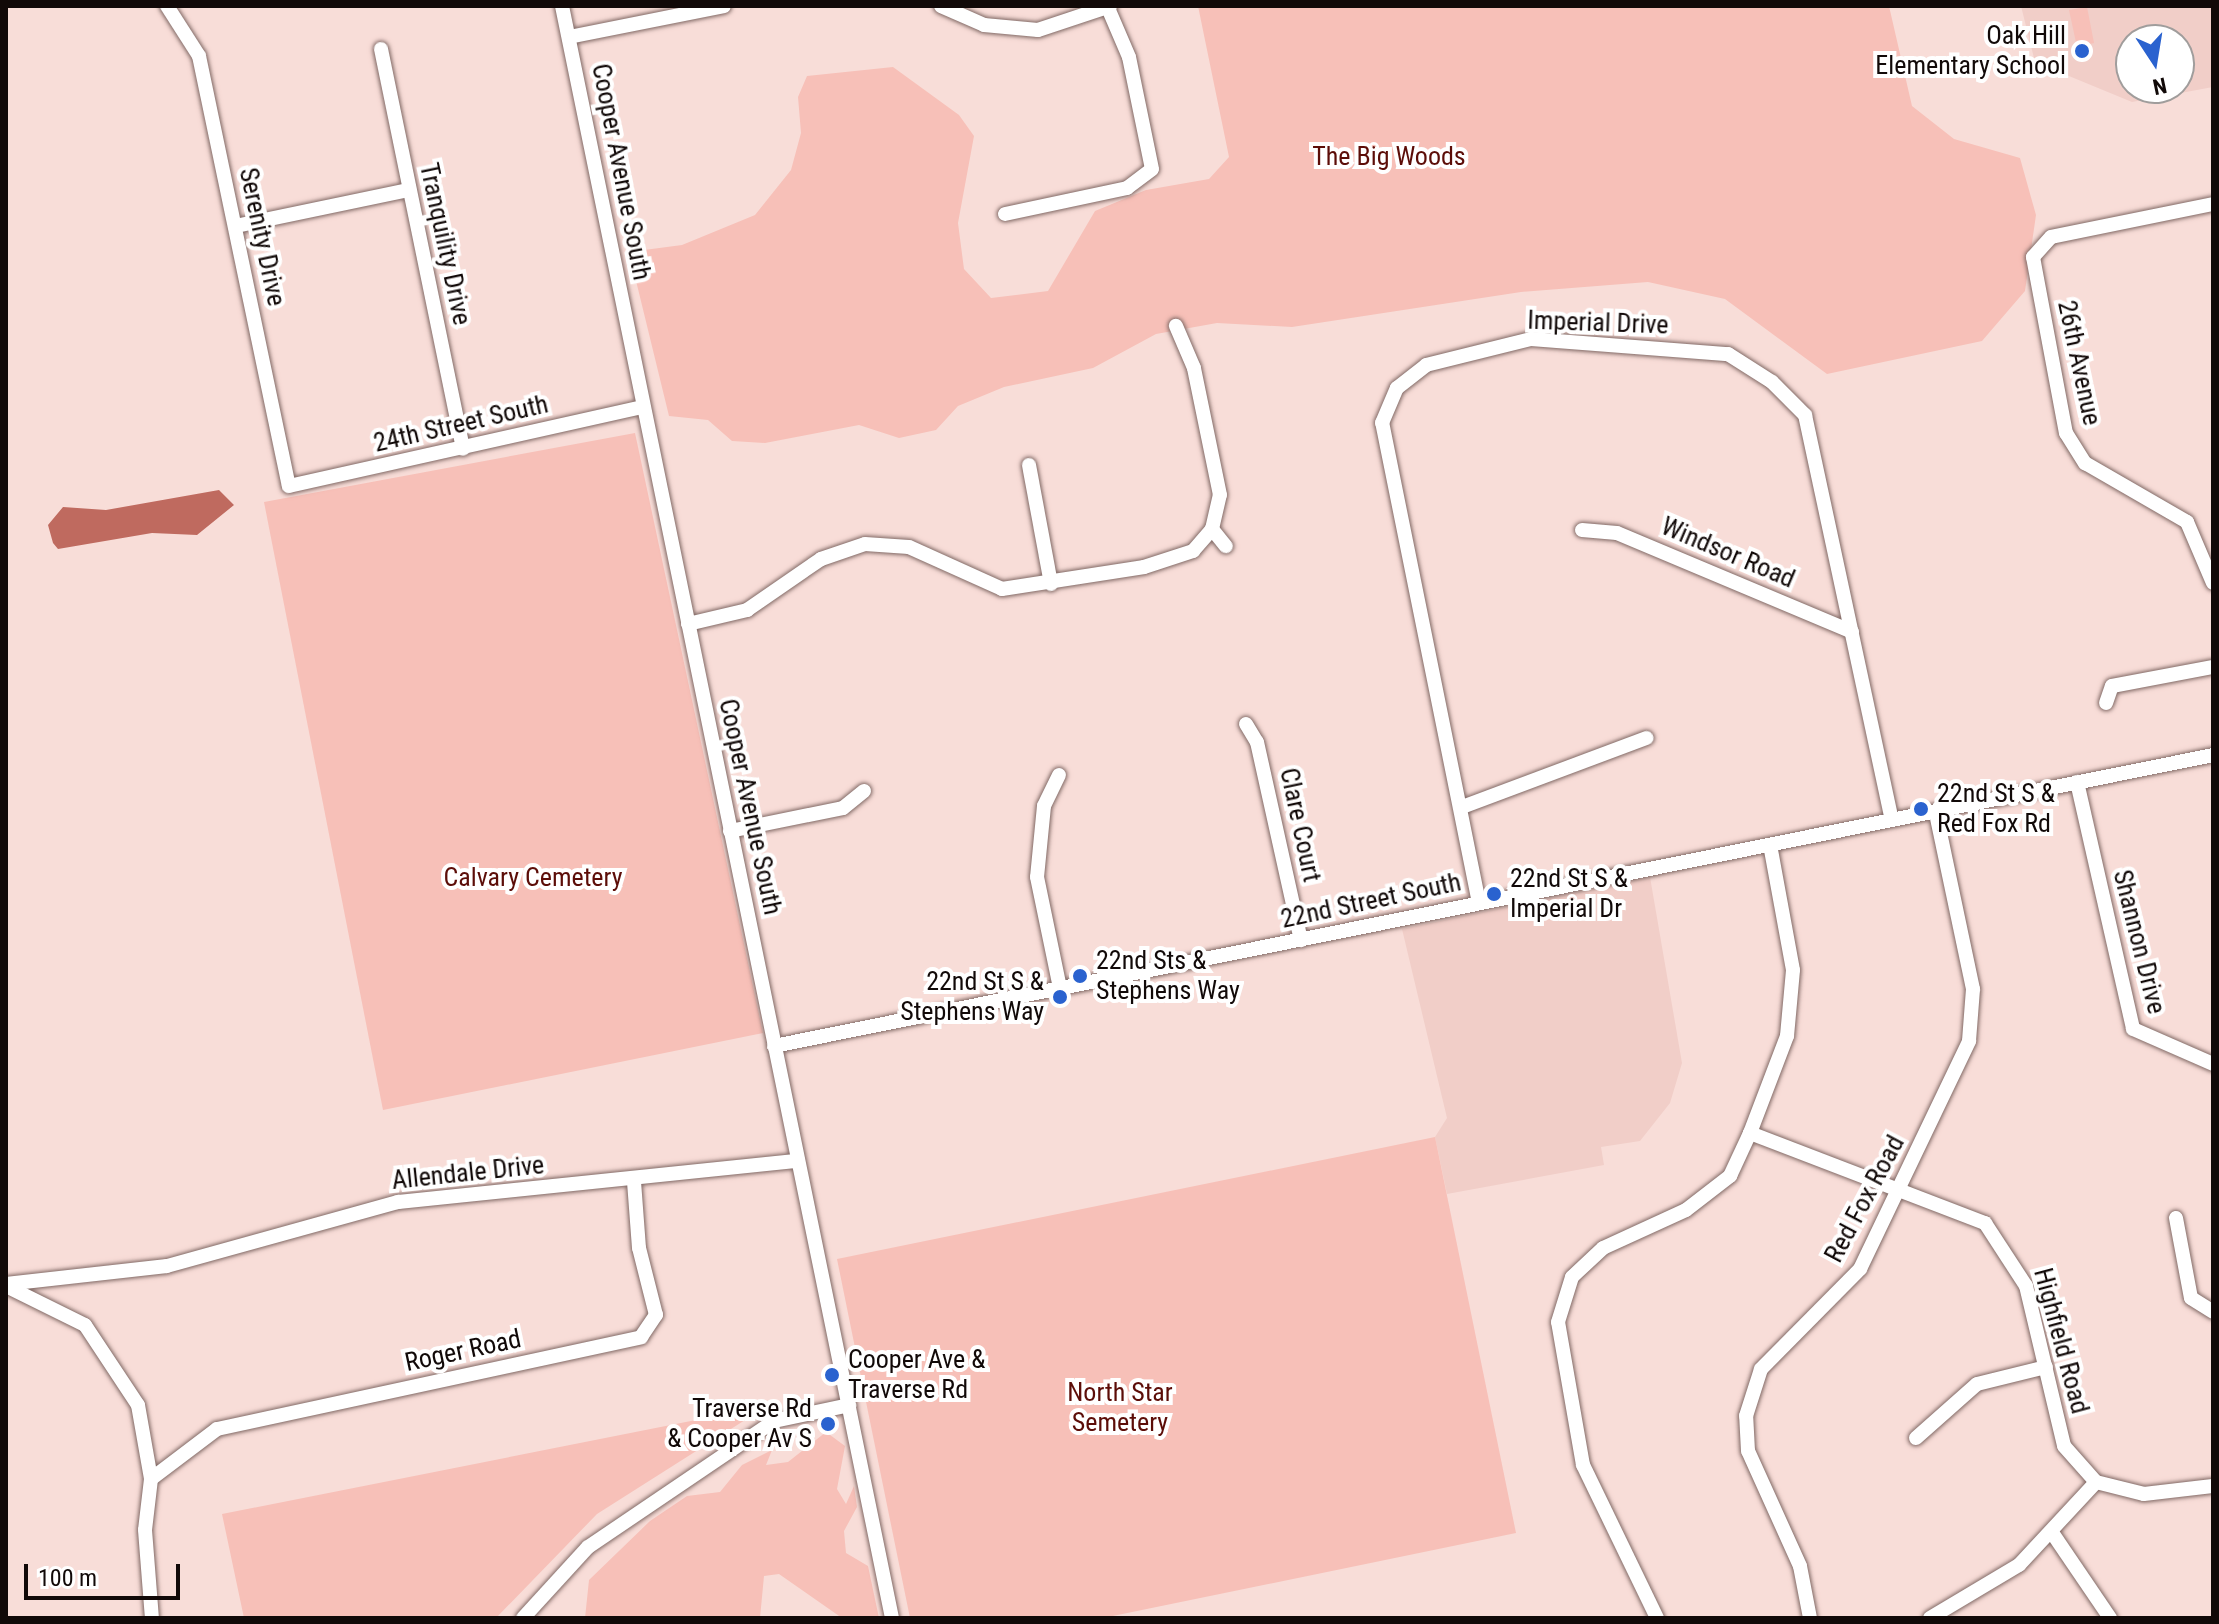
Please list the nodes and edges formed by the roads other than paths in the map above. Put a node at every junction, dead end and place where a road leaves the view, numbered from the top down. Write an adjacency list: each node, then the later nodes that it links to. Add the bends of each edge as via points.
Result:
1 (167, 6): 11 (street, Serenity Drive, via 199,56)
2 (562, 6): 6 (street, Cooper Avenue South)
3 (724, 6): 6 (street)
4 (944, 7): 5 (street, via 984,25 1038,30)
5 (1109, 7): 10 (street, via 1129,57 1152,169 1127,188)
6 (569, 37): 13 (street, Cooper Avenue South)
7 (381, 49): 8 (street, Tranquility Drive)
8 (409, 190): 11 (street); 14 (street, Tranquility Drive)
9 (2213, 204): 20 (street, 26th Avenue, via 2051,237 2033,257 2066,433 2085,463 2187,522)
10 (1005, 214)
11 (236, 226): 16 (street, Serenity Drive)
12 (1176, 326): 17 (street, via 1194,368 1218,483)
13 (643, 407): 14 (street, 24th Street South); 23 (street, Cooper Avenue South)
14 (463, 449): 16 (street, 24th Street South)
15 (1029, 465): 22 (street)
16 (289, 486)
17 (1212, 529): 19 (street); 22 (street, via 1174,559)
18 (1582, 530): 24 (street, Windsor Road, via 1617,533)
19 (1226, 546)
20 (2211, 559): 21 (street, 26th Avenue)
21 (2213, 583)
22 (1051, 584): 23 (street, via 1002,589 909,547 865,544 821,559 747,610)
23 (688, 624): 36 (street, Cooper Avenue South)
24 (1852, 632): 33 (street, Imperial Drive, via 1805,415 1761,375 1728,354 1531,339 1426,365 1397,388 1382,423); 35 (street, Imperial Drive)
25 (2213, 667): 26 (street, via 2112,686)
26 (2106, 703)
27 (1246, 724): 39 (street, Clare Court, via 1257,742)
28 (1647, 738): 33 (street)
29 (2213, 755): 31 (street, 22nd Street South)
30 (1059, 775): 40 (street, via 1044,806 1037,877)
31 (2077, 782): 34 (street, 22nd Street South); 42 (street, Shannon Drive, via 2133,1029)
32 (864, 791): 36 (street, via 843,808)
33 (1462, 807): 38 (street, Imperial Drive)
34 (1936, 813): 35 (street, 22nd Street South); 46 (street, Red Fox Road, via 1973,989 1969,1041)
35 (1892, 820): 37 (street, 22nd Street South)
36 (730, 831): 41 (street, Cooper Avenue South)
37 (1770, 845): 38 (street, 22nd Street South); 43 (street, via 1793,970 1787,1036)
38 (1479, 903): 39 (street, 22nd Street South)
39 (1301, 940): 40 (street, 22nd Street South)
40 (1060, 988): 41 (street, 22nd Street South)
41 (774, 1046): 44 (street, Cooper Avenue South)
42 (2213, 1064)
43 (1750, 1133): 46 (street, Highfield Road); 61 (street, via 1730,1176 1686,1210 1603,1248 1572,1277 1558,1322 1583,1465)
44 (798, 1161): 45 (street, Allendale Drive); 51 (street, Cooper Avenue South)
45 (634, 1181): 48 (street, Allendale Drive, via 398,1202 167,1266); 53 (street, Roger Road, via 639,1248 656,1315 641,1337 217,1429)
46 (1900, 1187): 50 (street, Highfield Road, via 1985,1223 2026,1286); 62 (street, Red Fox Road, via 1860,1269 1818,1319 1776,1350 1751,1389 1748,1451 1800,1566)
47 (2176, 1218): 49 (street, via 2191,1298)
48 (6, 1285): 53 (street, via 85,1325 138,1405)
49 (2213, 1312)
50 (2046, 1367): 52 (street, via 1977,1384); 54 (street, Highfield Road, via 2064,1446)
51 (849, 1405): 59 (street, via 774,1421 588,1547); 60 (street, Cooper Avenue South)
52 (1916, 1438)
53 (151, 1479): 58 (street, via 145,1530)
54 (2096, 1482): 55 (street, via 2144,1494); 56 (street)
55 (2213, 1486)
56 (2053, 1534): 57 (street, via 1993,1585); 63 (street)
57 (1933, 1617)
58 (152, 1618)
59 (523, 1618)
60 (892, 1618)
61 (1657, 1618)
62 (1810, 1618)
63 (2110, 1618)

